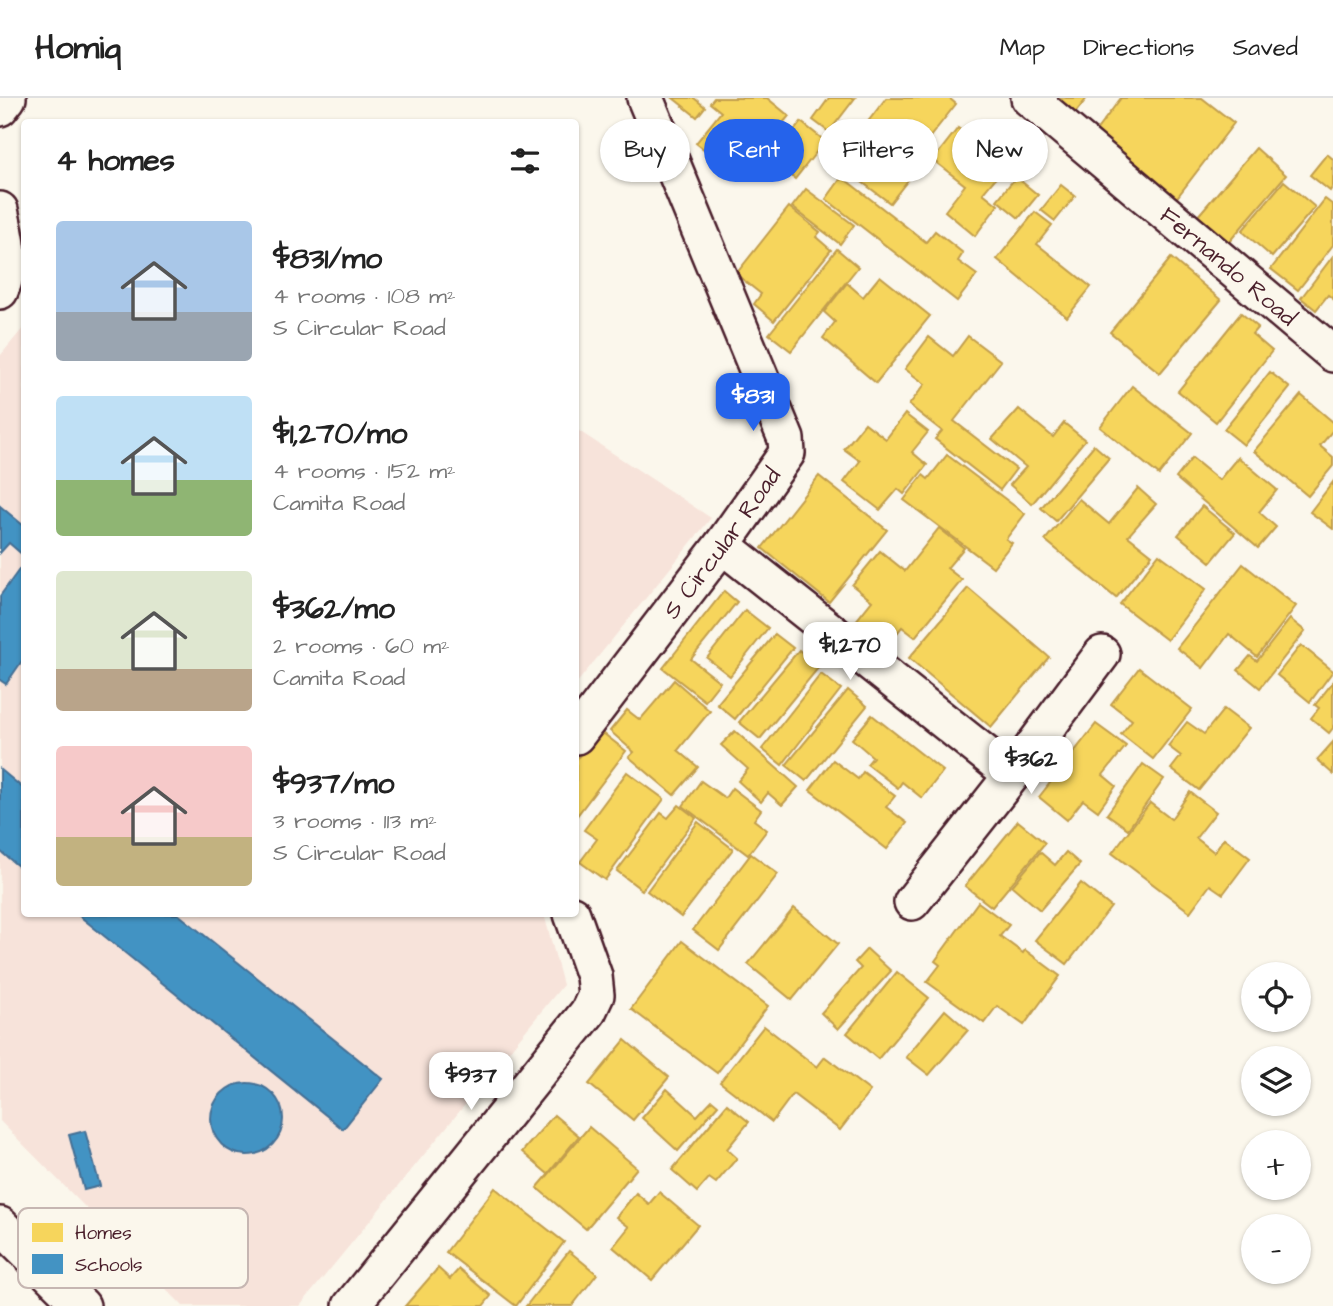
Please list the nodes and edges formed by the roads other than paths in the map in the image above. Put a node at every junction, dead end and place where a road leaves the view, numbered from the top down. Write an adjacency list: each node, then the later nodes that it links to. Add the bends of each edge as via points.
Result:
1 (8, 98): 4 (street)
2 (645, 98): 8 (street, S Circular Road, via 786,439 787,453 780,466)
3 (1029, 98): 7 (street, Fernando Road)
4 (0, 108)
5 (0, 210): 6 (street, via 10,256)
6 (0, 291)
7 (1333, 354)
8 (722, 545): 10 (street, S Circular Road); 11 (street)
9 (1102, 654): 11 (street)
10 (579, 732)
11 (1012, 775): 12 (street)
12 (912, 902)
13 (573, 917): 18 (street, via 594,976 596,995 588,1012)
14 (0, 1225): 15 (street)
15 (18, 1243)
16 (64, 1288): 17 (street)
17 (82, 1306)
18 (351, 1306)

